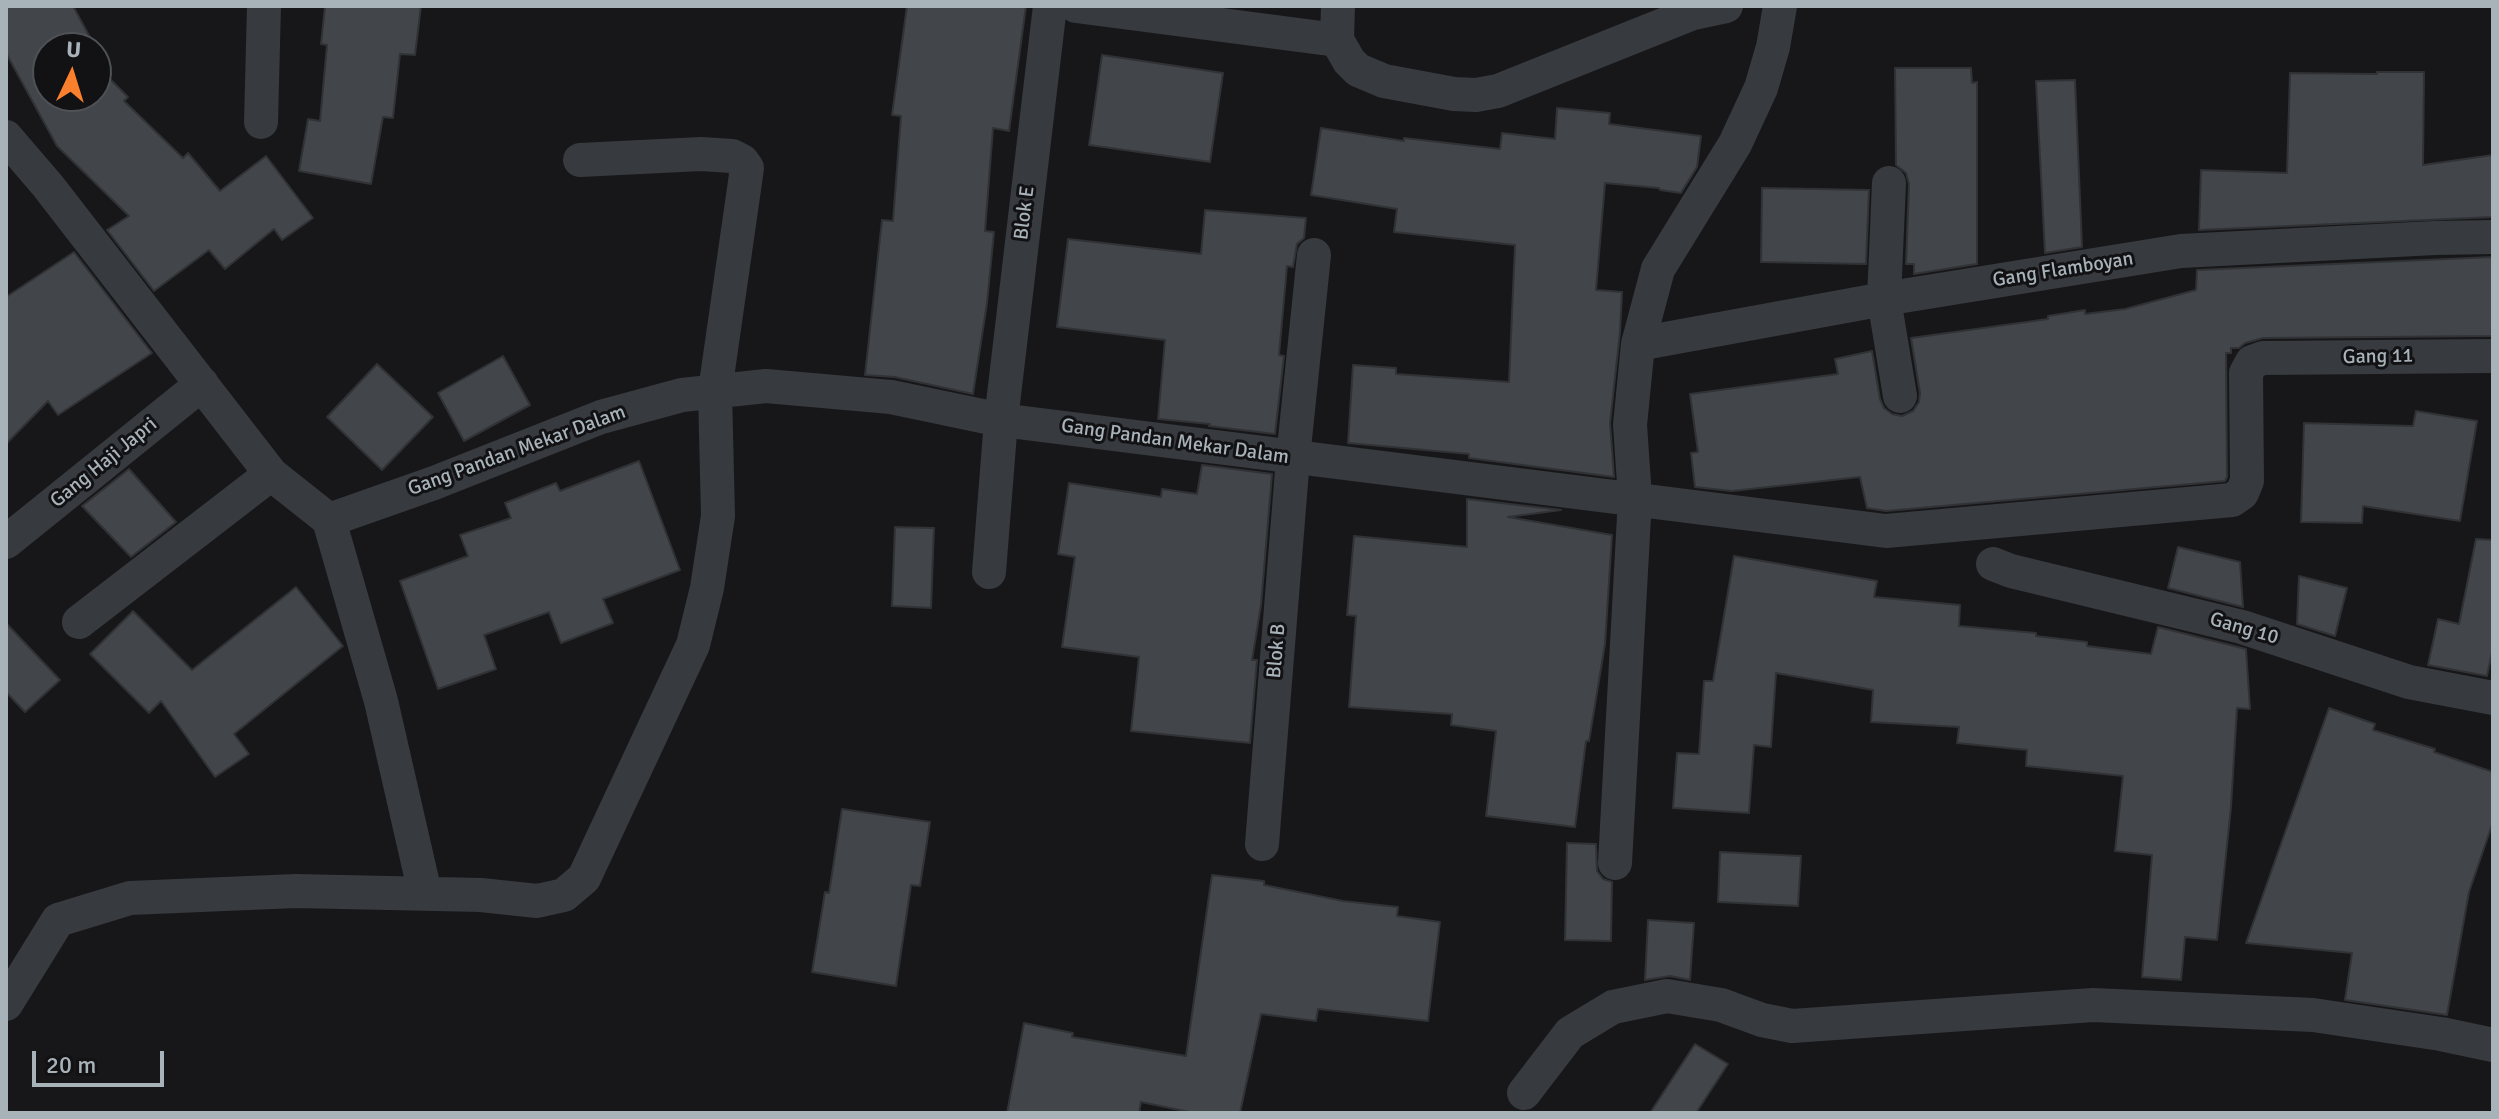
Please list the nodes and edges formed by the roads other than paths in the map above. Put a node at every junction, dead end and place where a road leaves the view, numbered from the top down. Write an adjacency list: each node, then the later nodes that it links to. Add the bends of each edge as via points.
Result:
1 (264, 6): 8 (street)
2 (1050, 6): 21 (street, Blok E)
3 (1076, 6): 7 (street)
4 (1338, 6): 7 (street)
5 (1726, 6): 7 (street, via 1693,13 1498,91 1476,95 1384,81 1358,70)
6 (1780, 6): 15 (street, via 1761,88 1735,144 1658,269)
7 (1337, 40)
8 (261, 122)
9 (6, 137): 18 (street)
10 (580, 160): 19 (street, via 701,154 732,156 747,168)
11 (1889, 183): 14 (street)
12 (2493, 237): 14 (street, Gang Flamboyan, via 2181,251)
13 (1314, 255): 22 (street, Blok B)
14 (1884, 299): 15 (street, Gang Flamboyan); 20 (street)
15 (1638, 344): 24 (street, via 1630,425)
16 (2493, 356): 17 (street, Gang 11)
17 (2263, 358): 24 (street, Gang Pandan Mekar Dalam, via 2252,362 2246,373 2247,481 2232,500 1886,531)
18 (202, 384): 23 (street); 26 (street, Gang Haji Japri)
19 (715, 391): 21 (street, Gang Pandan Mekar Dalam, via 766,386 891,397); 25 (street, Gang Pandan Mekar Dalam, via 601,417); 33 (street, via 718,516 693,645 584,878 564,895 537,901)
20 (1900, 396)
21 (1001, 420): 22 (street, Gang Pandan Mekar Dalam); 28 (street, Blok E)
22 (1293, 458): 24 (street, Gang Pandan Mekar Dalam); 31 (street, Blok B)
23 (271, 474): 25 (street); 29 (street)
24 (1635, 498): 32 (street)
25 (329, 520): 33 (street, via 381,701)
26 (6, 542)
27 (1993, 564): 30 (street, Gang 10, via 2242,627 2409,682)
28 (989, 572)
29 (79, 622)
30 (2493, 698)
31 (1262, 844)
32 (1615, 863)
33 (425, 893): 34 (street, via 296,891 130,898 58,920)
34 (6, 1004)
35 (2493, 1045): 36 (street, via 2313,1015 2093,1005 1792,1026 1667,996 1613,1007 1570,1033)
36 (1524, 1093)

